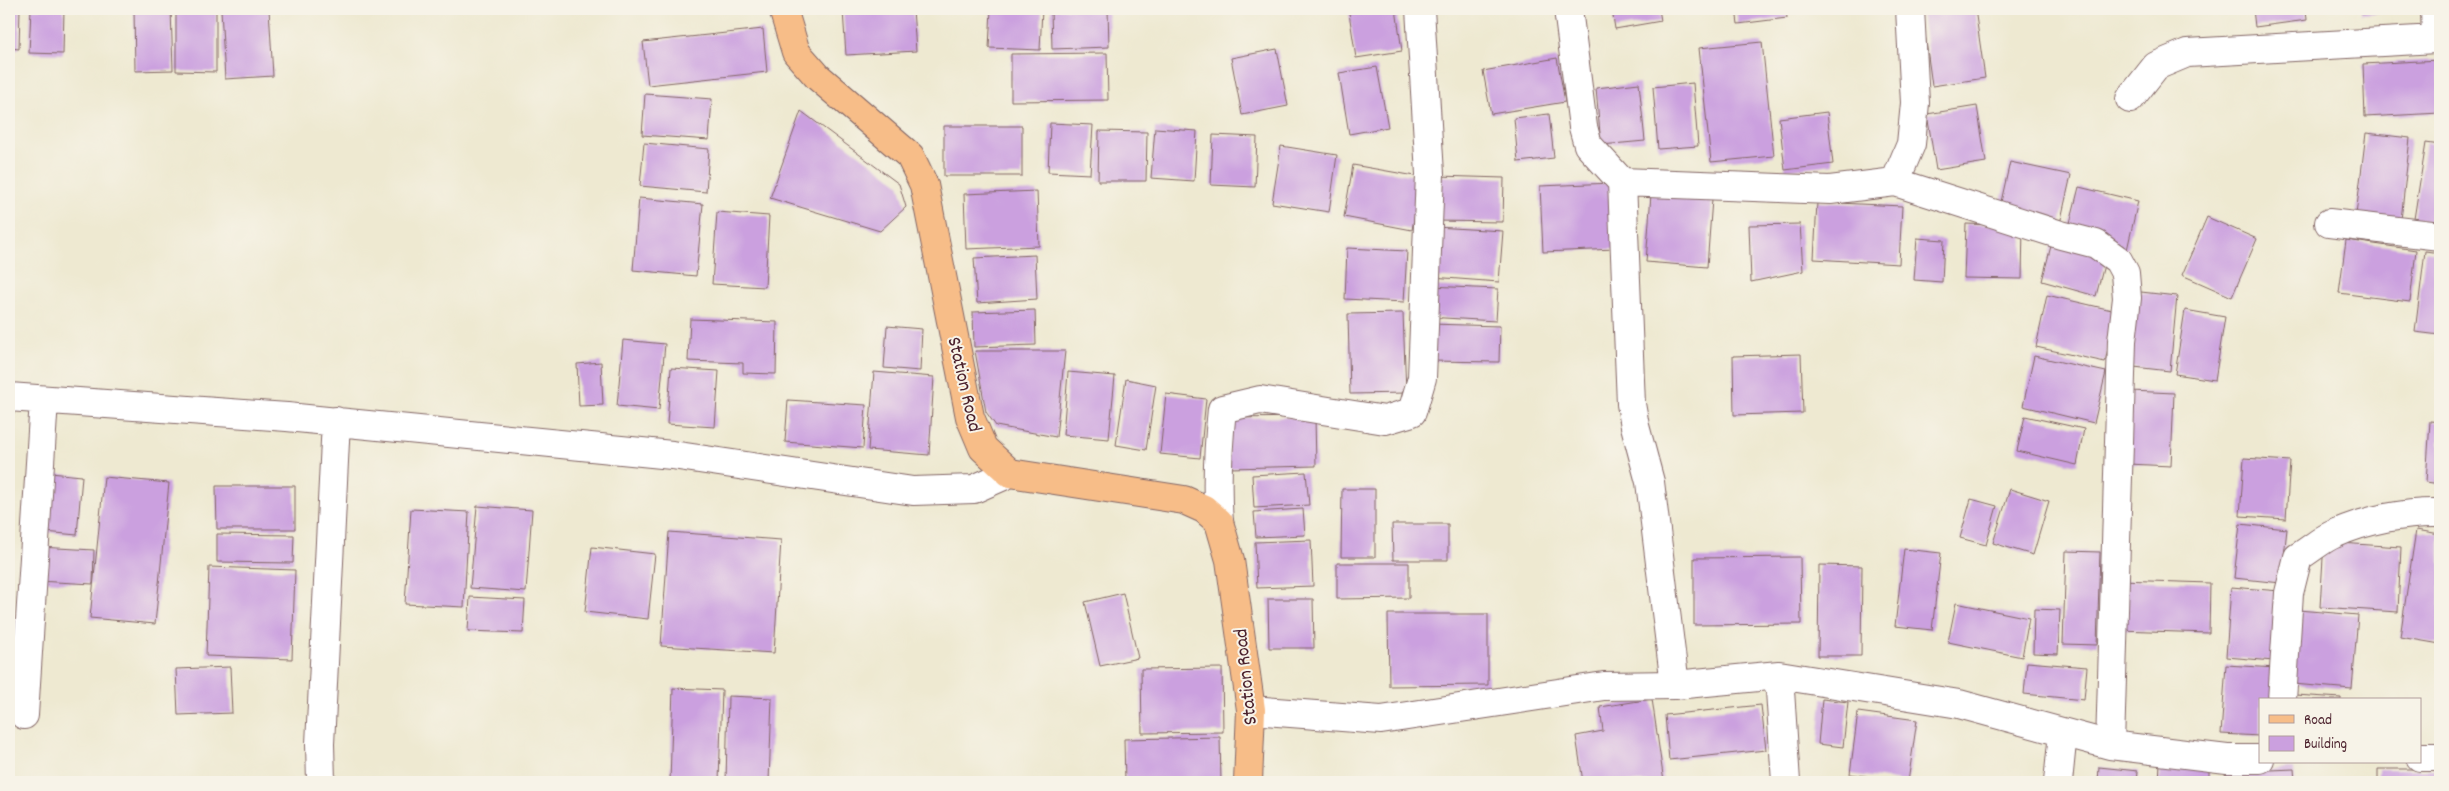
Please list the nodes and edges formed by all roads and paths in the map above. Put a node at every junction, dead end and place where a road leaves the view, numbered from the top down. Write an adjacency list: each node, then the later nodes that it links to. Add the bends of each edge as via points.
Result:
1 (783, 9): 15 (main road, Station Road, via 796,52 818,77 910,156 924,185 970,417 983,448)
2 (1420, 9): 17 (street, via 1430,174 1422,378 1412,412 1385,420 1260,400 1222,409 1216,477)
3 (1568, 9): 8 (street, via 1588,145)
4 (1910, 9): 9 (street, via 1915,103 1911,144)
5 (2435, 9): 6 (street)
6 (2438, 40): 7 (street, via 2187,53 2156,66)
7 (2130, 98)
8 (1622, 182): 9 (street, via 1830,190); 19 (street, via 1631,404 1650,482)
9 (1895, 182): 24 (street, via 2096,244 2118,260 2125,273 2127,298 2122,341)
10 (2329, 223): 11 (street)
11 (2440, 236)
12 (9, 396): 13 (street)
13 (44, 400): 14 (street); 22 (street)
14 (336, 421): 15 (street, via 672,455 913,491 974,489); 28 (street, via 320,744)
15 (1010, 473): 17 (main road, via 1184,500 1204,508)
16 (2440, 513): 20 (street, via 2427,512 2374,521 2333,534 2298,557 2289,593)
17 (1219, 522): 21 (main road, Station Road, via 1230,560)
18 (1779, 675): 19 (street); 23 (street, via 1959,704); 30 (street)
19 (1675, 685): 21 (street, via 1604,686 1381,720)
20 (2282, 698)
21 (1251, 710): 29 (main road, Station Road)
22 (24, 715)
23 (2063, 732): 24 (street); 31 (street)
24 (2110, 745): 27 (street, via 2227,759)
25 (2422, 757): 26 (street)
26 (2440, 757)
27 (2259, 759)
28 (321, 782)
29 (1248, 782)
30 (1786, 782)
31 (2058, 782)

